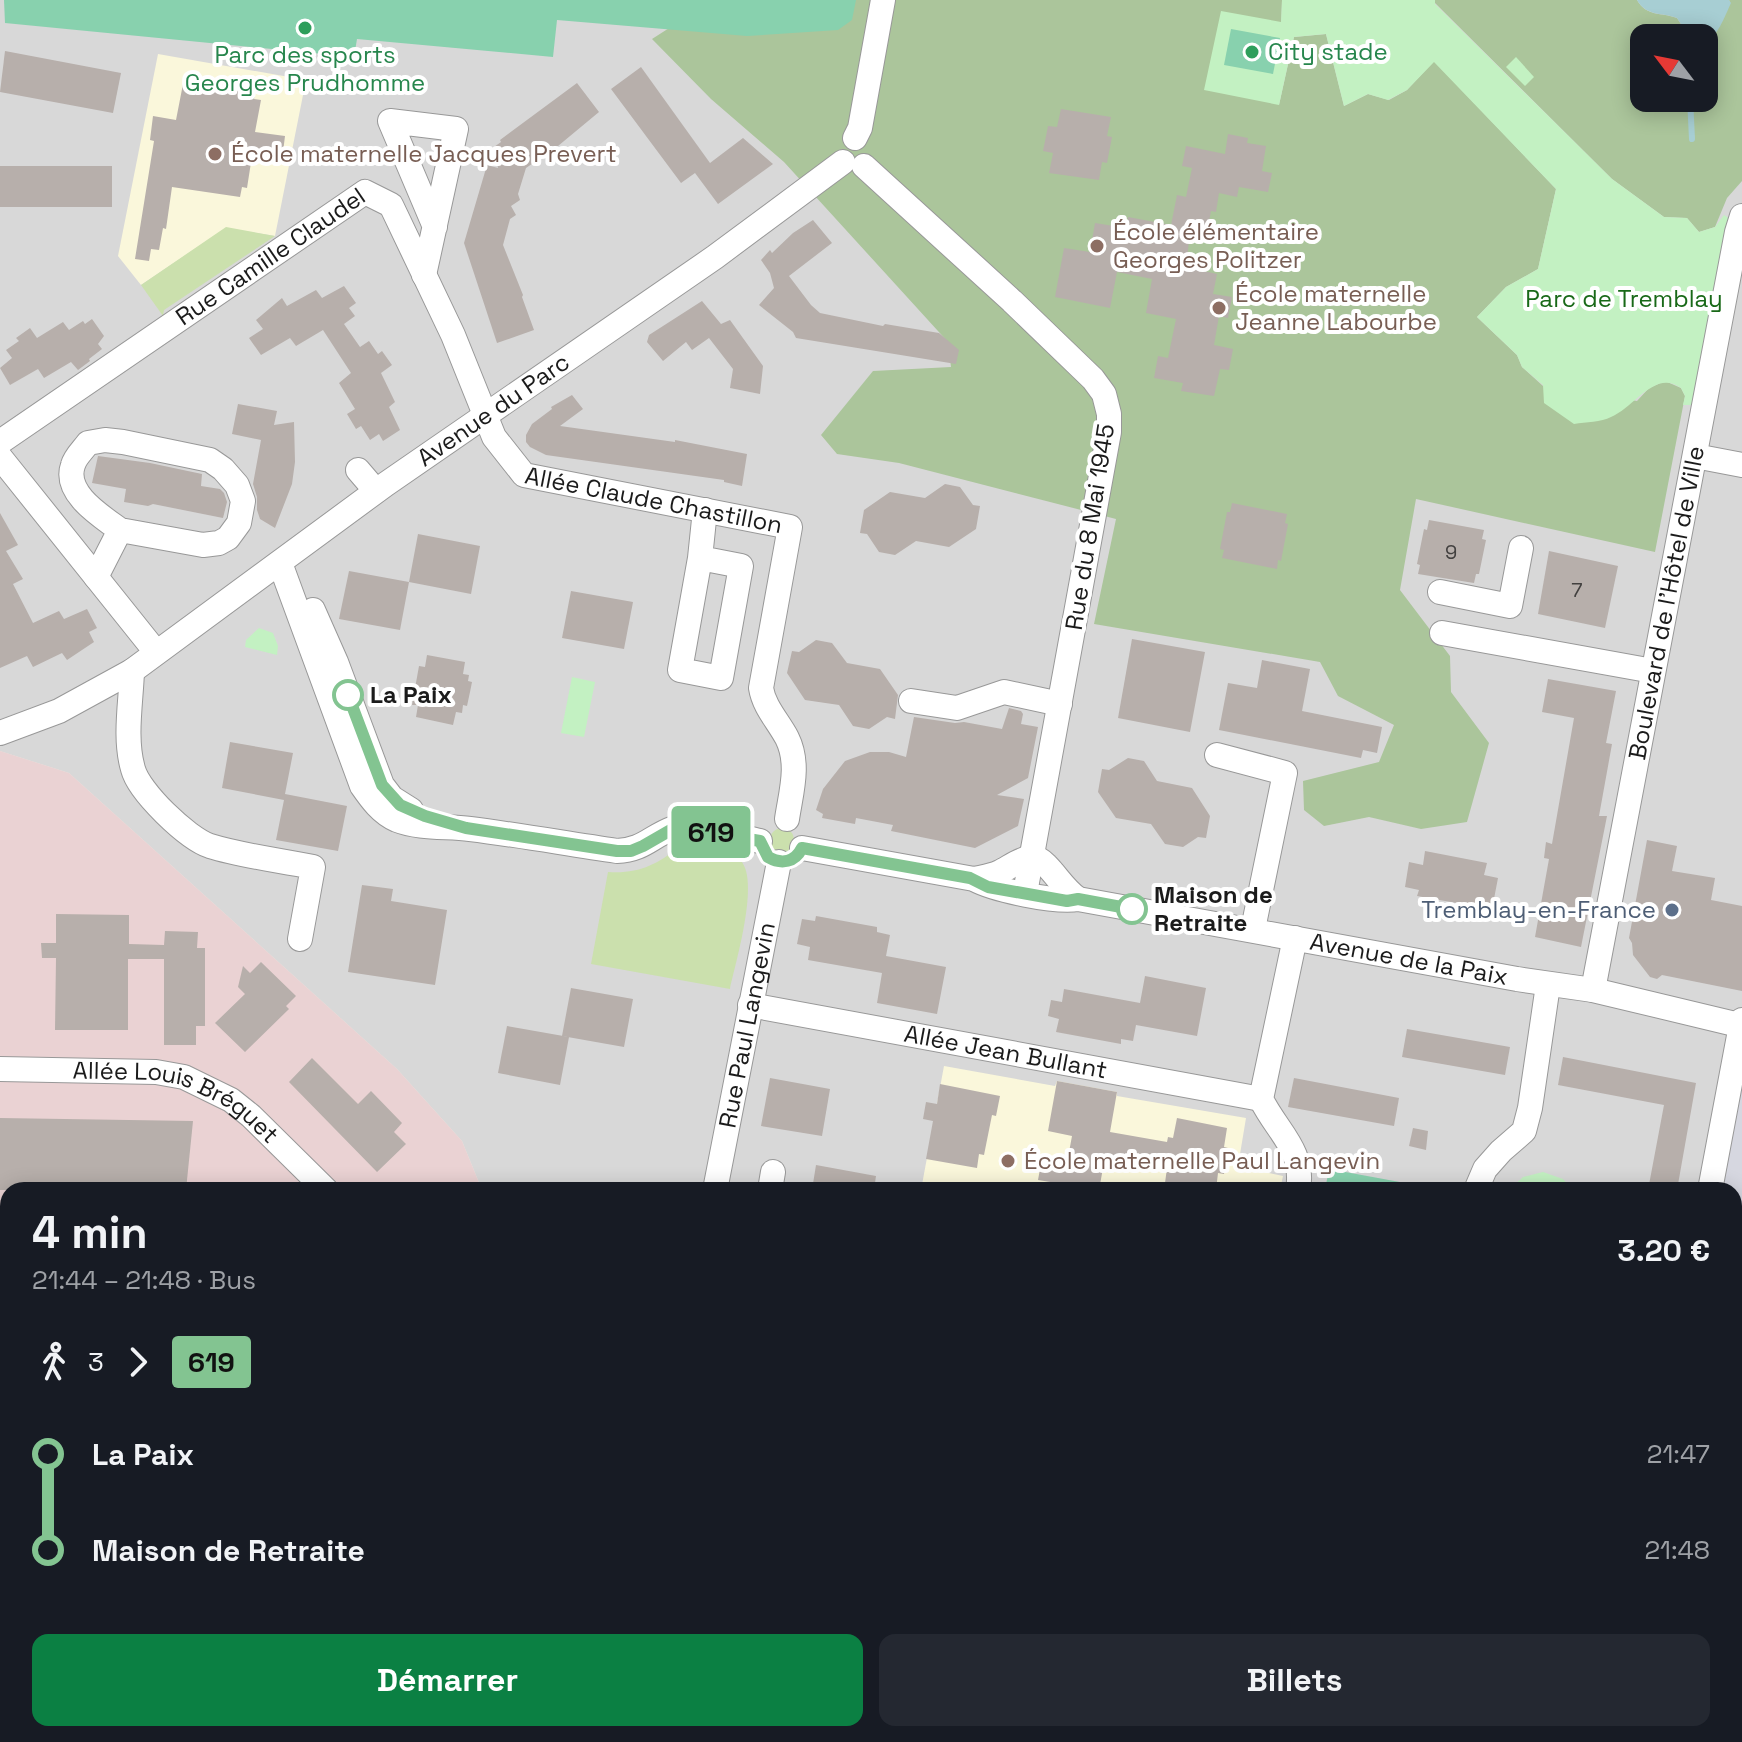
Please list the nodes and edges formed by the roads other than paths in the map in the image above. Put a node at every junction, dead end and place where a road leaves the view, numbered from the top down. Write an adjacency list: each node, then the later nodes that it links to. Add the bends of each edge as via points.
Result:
1 (883, 0): 2 (street, via 855,138 870,148 868,161)
2 (854, 164): 7 (street, Avenue du Parc); 27 (street, Rue du 8 Mai 1945, via 1012,301 1104,394 1109,432)
3 (1742, 216): 5 (street, Boulevard de l'Hôtel de Ville)
4 (435, 227): 6 (street)
5 (1734, 266): 9 (street, Boulevard de l'Hôtel de Ville)
6 (424, 275): 7 (street, Rue Camille Claudel); 8 (street, Rue Camille Claudel, via 391,205 365,192)
7 (487, 417): 13 (street, Avenue du Parc, via 445,429); 14 (street, Allée Claude Chastillon, via 494,437 524,475)
8 (0, 442)
9 (1695, 456): 11 (street); 25 (street, Boulevard de l'Hôtel de Ville)
10 (0, 457): 19 (street)
11 (1742, 465)
12 (358, 470): 13 (street)
13 (376, 491): 18 (street, Avenue du Parc)
14 (705, 510): 17 (street); 30 (street, Allée Claude Chastillon, via 790,527 761,688 792,757)
15 (120, 530): 15 (street, via 203,545 219,543 239,523 243,501 237,485 210,460 123,442 88,443 71,475 90,507); 19 (street)
16 (1521, 548): 21 (street)
17 (700, 558): 17 (street, via 741,566 721,678 680,670)
18 (285, 559): 24 (street, Avenue du Parc); 31 (street, via 362,786 398,820 617,851 631,851 676,827)
19 (96, 577): 24 (street)
20 (1440, 592): 21 (street)
21 (1510, 606): 23 (street)
22 (1442, 633): 23 (street)
23 (1502, 644): 25 (street)
24 (144, 661): 28 (street, Avenue du Parc, via 59,711); 40 (street, via 129,743 138,785 207,845 313,867)
25 (1653, 671): 42 (street, Boulevard de l'Hôtel de Ville)
26 (911, 701): 27 (street, via 957,708 1004,692)
27 (1060, 704): 33 (street, Rue du 8 Mai 1945)
28 (0, 733)
29 (1217, 755): 38 (street, via 1285,773)
30 (787, 819): 31 (street, via 765,826); 32 (street, via 803,834)
31 (760, 841): 34 (street, via 768,857)
32 (802, 848): 34 (street, via 796,857); 35 (street, Avenue de la Paix)
33 (1031, 858): 35 (street); 36 (street, Rue du 8 Mai 1945); 37 (street, via 1044,862)
34 (779, 862): 43 (street, Rue Paul Langevin)
35 (974, 879): 36 (street, Avenue de la Paix, via 988,887)
36 (1025, 893): 37 (street, Avenue de la Paix)
37 (1078, 899): 38 (street, Avenue de la Paix)
38 (1253, 929): 39 (street, Avenue de la Paix)
39 (1295, 938): 41 (street, Avenue de la Paix); 46 (street)
40 (300, 939)
41 (1548, 985): 42 (street, Avenue de la Paix); 50 (street, via 1524,1131 1485,1169)
42 (1593, 990): 44 (street, Avenue de la Paix)
43 (750, 1005): 46 (street, Allée Jean Bullant); 48 (street, Rue Paul Langevin)
44 (1740, 1029): 51 (street)
45 (0, 1069): 47 (street, Allée Louis Bréguet, via 184,1077 231,1100)
46 (1261, 1099): 49 (street, via 1297,1155)
47 (318, 1182)
48 (717, 1182)
49 (1299, 1182)
50 (1479, 1182)
51 (1711, 1182)

